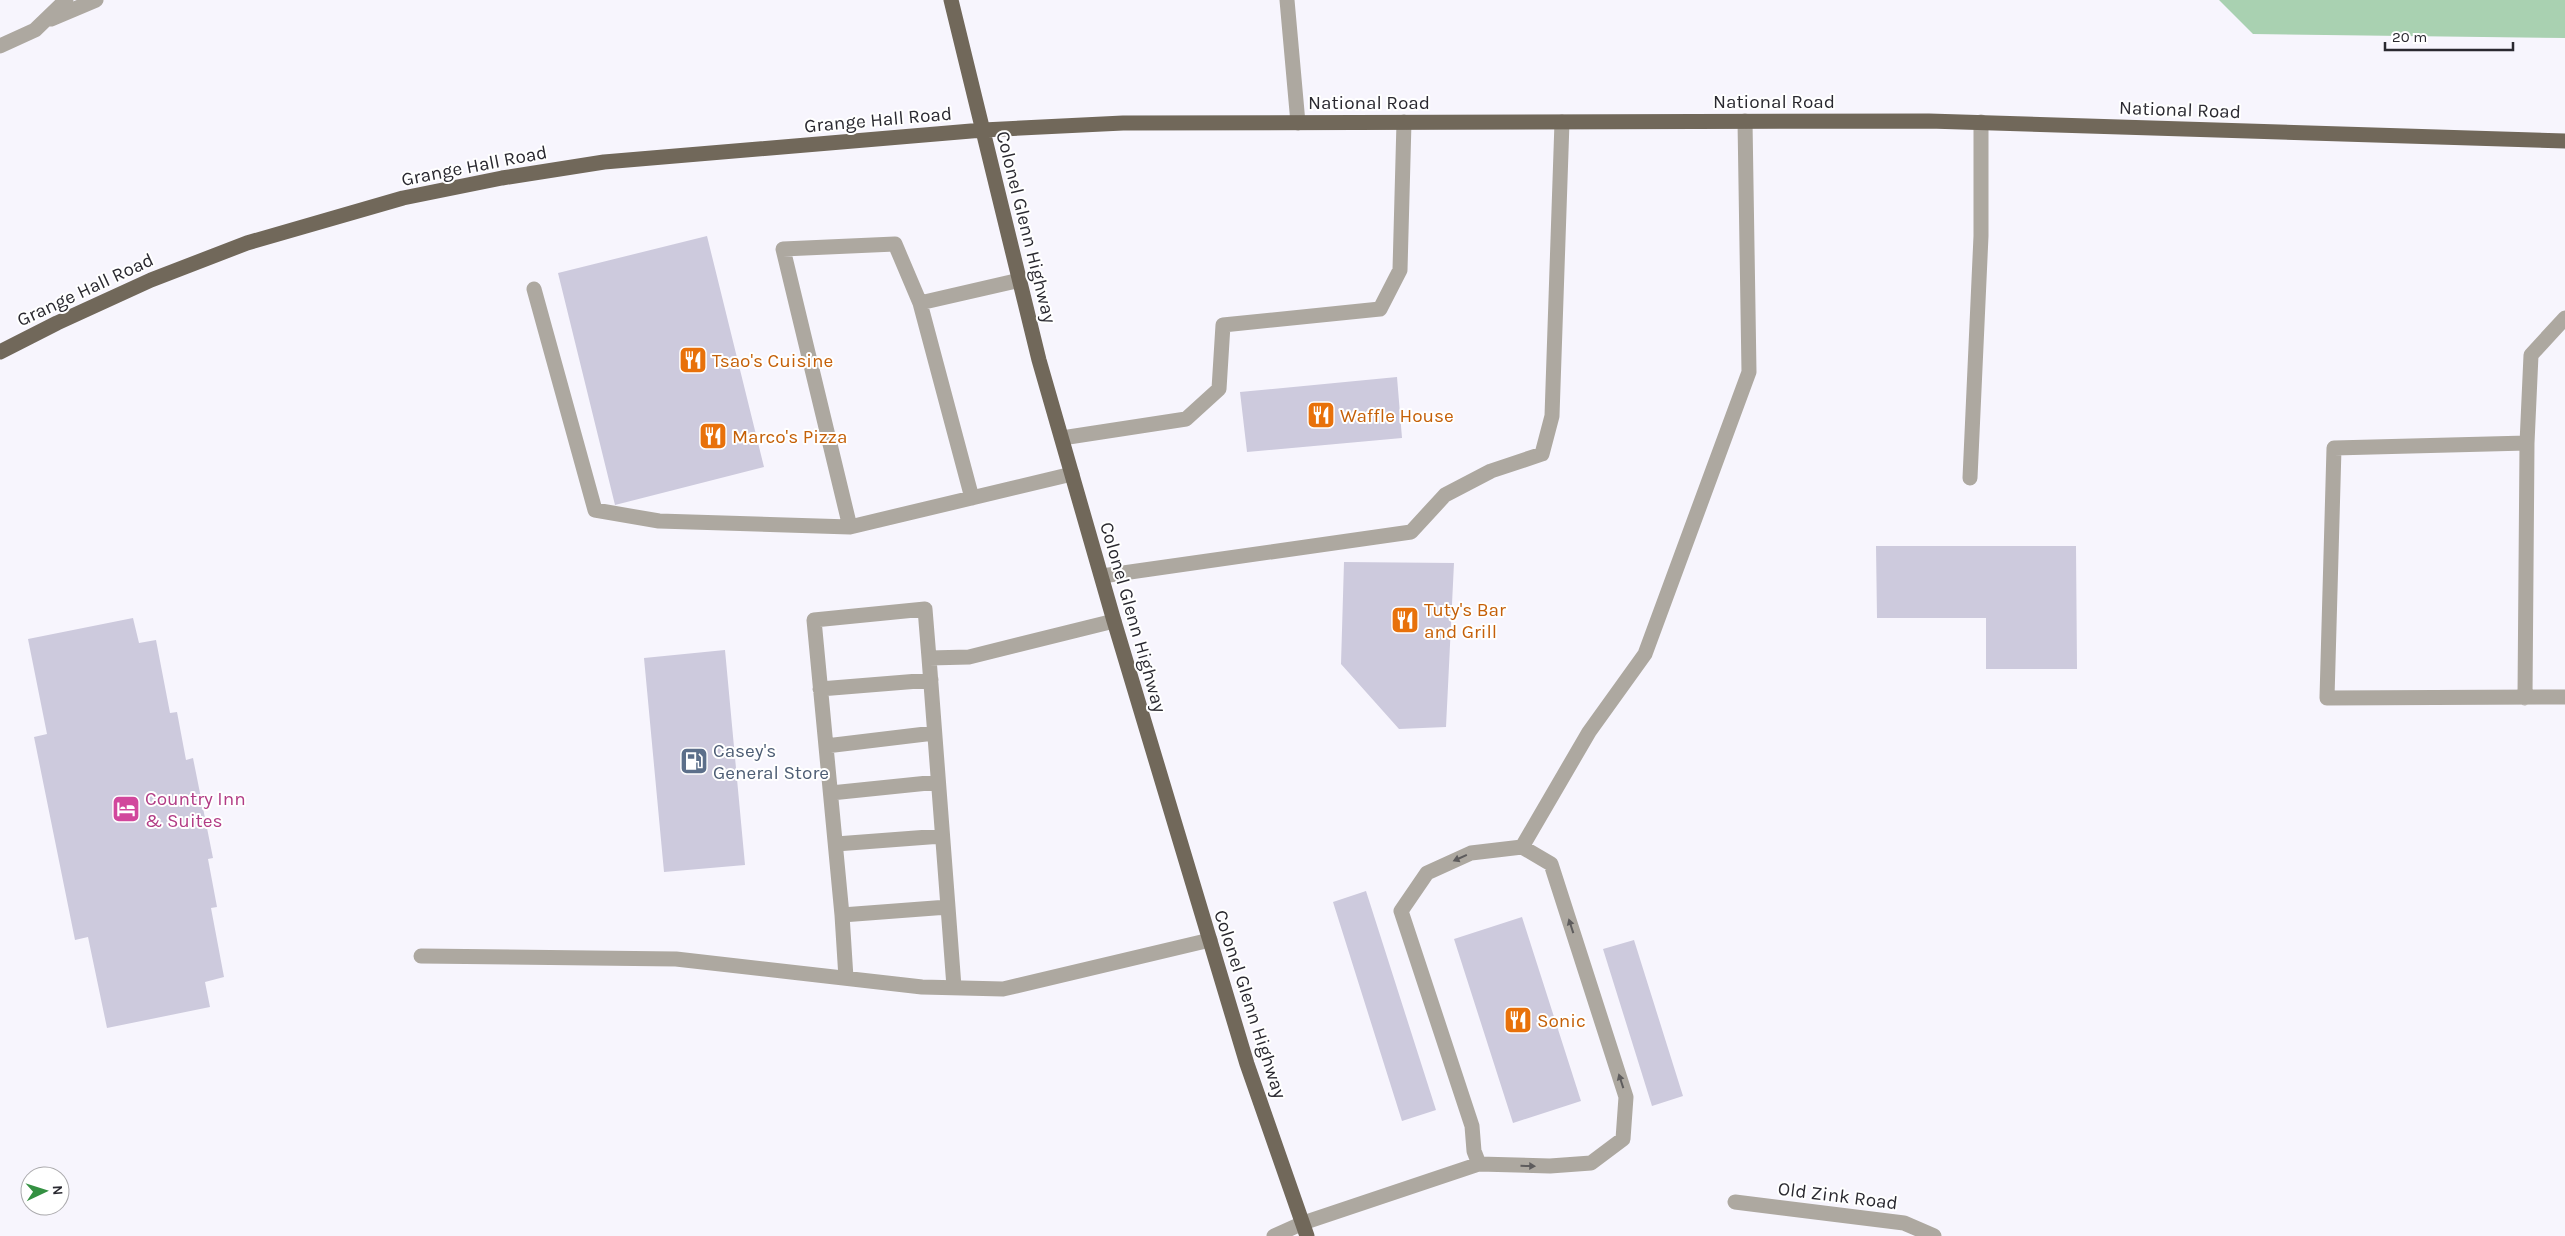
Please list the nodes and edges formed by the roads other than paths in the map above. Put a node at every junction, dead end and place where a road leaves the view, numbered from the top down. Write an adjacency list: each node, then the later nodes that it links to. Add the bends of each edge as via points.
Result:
1 (66, 0): 5 (street)
2 (96, 0): 5 (street)
3 (951, 0): 12 (main road, Colonel Glenn Highway)
4 (1287, 0): 8 (street)
5 (43, 23): 6 (street)
6 (0, 46)
7 (1745, 121): 10 (main road, National Road); 11 (main road, National Road); 38 (street, via 1749,372 1645,654 1590,732)
8 (1298, 122): 9 (main road, National Road); 12 (main road, National Road, via 1124,123)
9 (1404, 122): 10 (main road, National Road); 19 (street, via 1400,270 1380,309 1224,325 1219,389 1186,419)
10 (1562, 122): 25 (street, via 1552,416 1542,454 1491,471 1444,495 1411,532)
11 (1981, 122): 13 (main road, National Road); 22 (street, via 1981,236)
12 (983, 130): 14 (main road, Colonel Glenn Highway); 18 (main road, Grange Hall Road, via 604,162 403,198 247,242 151,280)
13 (2565, 141)
14 (1020, 280): 16 (street); 19 (main road, Colonel Glenn Highway)
15 (534, 289): 24 (street, via 595,510 659,521)
16 (920, 303): 23 (street); 24 (street, via 895,244 783,249)
17 (2565, 318): 20 (street, via 2530,355)
18 (0, 352)
19 (1062, 438): 21 (main road, Colonel Glenn Highway)
20 (2528, 443): 31 (street); 31 (street, via 2334,448 2327,698)
21 (1072, 474): 23 (street); 25 (main road, Colonel Glenn Highway)
22 (1970, 478)
23 (972, 498): 24 (street)
24 (850, 527)
25 (1102, 576): 26 (main road, Colonel Glenn Highway)
26 (1114, 621): 27 (street, via 969,657); 41 (main road, Colonel Glenn Highway)
27 (929, 658): 28 (street); 29 (street, via 925,609 814,620)
28 (930, 680): 29 (street); 32 (street)
29 (820, 689): 33 (street)
30 (2565, 697): 31 (street)
31 (2525, 698)
32 (934, 733): 33 (street); 34 (street)
33 (826, 746): 35 (street)
34 (938, 782): 35 (street); 36 (street)
35 (831, 793): 37 (street)
36 (942, 836): 37 (street); 39 (street)
37 (836, 844): 40 (street)
38 (1522, 847): 45 (street, one-way to 45, via 1471,853 1427,873 1401,911 1472,1126 1474,1151); 45 (street, one-way to 38, via 1550,1166 1590,1163 1623,1139 1626,1097 1551,864)
39 (948, 907): 40 (street); 44 (street)
40 (842, 915): 43 (street)
41 (1210, 940): 44 (street, via 1003,989); 47 (main road, Colonel Glenn Highway, via 1247,1064)
42 (421, 956): 43 (street, via 676,959)
43 (846, 978): 44 (street, via 922,987)
44 (954, 987)
45 (1479, 1164): 47 (street)
46 (1735, 1202): 49 (street, Old Zink Road, via 1904,1223)
47 (1305, 1229): 48 (street)
48 (1274, 1236)
49 (1934, 1236)

